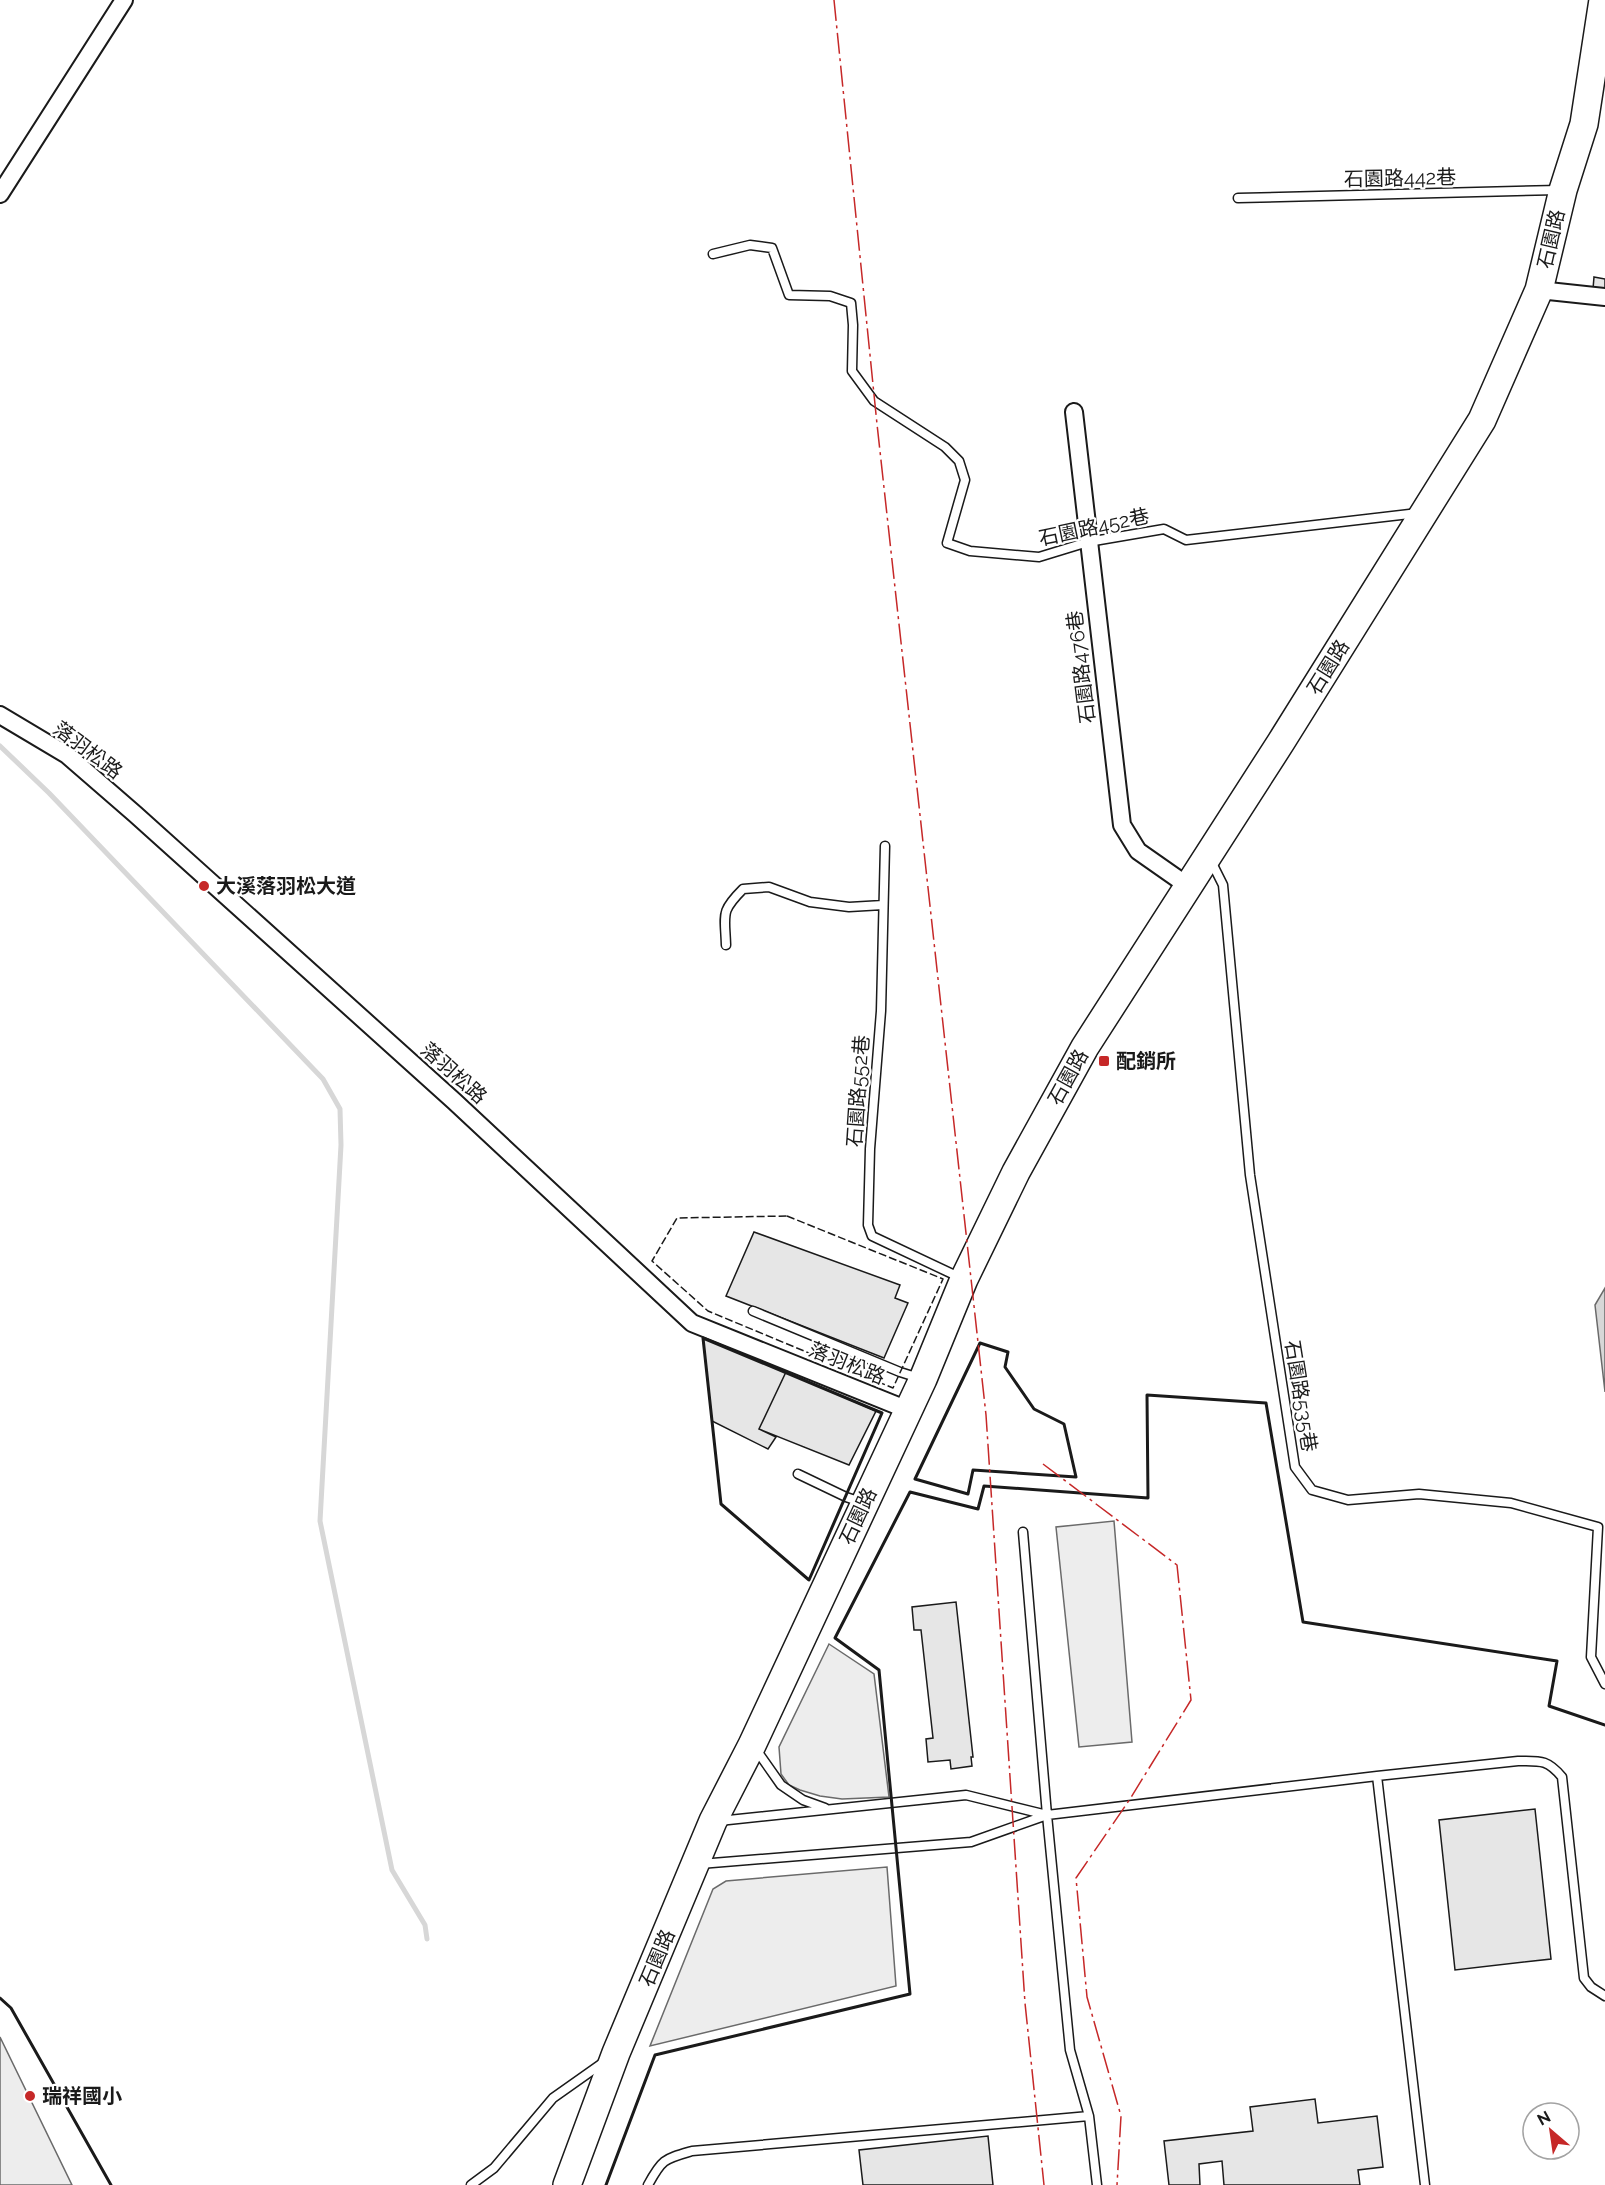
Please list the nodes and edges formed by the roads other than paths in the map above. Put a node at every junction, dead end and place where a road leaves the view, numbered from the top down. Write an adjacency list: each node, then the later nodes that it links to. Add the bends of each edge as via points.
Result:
1 (124, 0): 4 (street)
2 (1603, 0): 3 (main road, 石園路, via 1584,124)
3 (1563, 190): 5 (lane, 石園路442巷); 7 (main road, 石園路)
4 (0, 194)
5 (1238, 198)
6 (713, 254): 11 (lane, 石園路452巷, via 750,245 772,248 789,295 830,296 850,303 852,370 874,401 945,447 959,461 964,480 947,543 970,551 1039,557)
7 (1539, 290): 8 (street); 10 (main road, 石園路, via 1482,420)
8 (1605, 297)
9 (1074, 412): 11 (street, 石園路476巷)
10 (1425, 512): 11 (lane, 石園路452巷, via 1186,540 1164,529); 14 (main road, 石園路)
11 (1088, 542): 15 (street, 石園路476巷, via 1122,825 1138,851)
12 (0, 715): 21 (street, 落羽松路, via 67,755 135,814 454,1101 692,1323)
13 (885, 846): 16 (lane, 石園路552巷)
14 (1208, 855): 15 (main road, 石園路); 25 (lane, 石園路535巷, via 1223,885 1250,1175 1295,1467 1312,1490 1348,1500 1419,1494 1511,1503 1598,1527 1591,1657)
15 (1188, 886): 18 (main road, 石園路, via 1085,1047 1016,1172)
16 (883, 905): 17 (lane, via 849,907 810,902 769,887 742,889 725,913); 18 (lane, 石園路552巷, via 868,1225 873,1236)
17 (726, 945)
18 (964, 1279): 20 (main road, 石園路)
19 (753, 1311): 20 (lane)
20 (923, 1379): 21 (main road, 石園路)
21 (908, 1410): 23 (main road, 石園路)
22 (798, 1474): 23 (lane)
23 (864, 1503): 26 (main road, 石園路)
24 (1023, 1532): 29 (lane)
25 (1605, 1684)
26 (752, 1744): 28 (lane, via 781,1785 803,1800); 30 (main road, 石園路)
27 (1377, 1776): 29 (lane); 32 (lane, via 1518,1761 1552,1765 1562,1777 1584,1978); 39 (lane)
28 (828, 1809): 29 (lane, via 966,1795); 30 (lane)
29 (1047, 1815): 31 (lane, via 971,1842); 34 (lane, via 1070,2050)
30 (713, 1821): 31 (main road, 石園路)
31 (696, 1864): 33 (main road, 石園路)
32 (1605, 1996)
33 (616, 2053): 35 (lane, via 553,2098 494,2168); 36 (main road, 石園路)
34 (1089, 2116): 37 (lane, via 692,2151 666,2158); 38 (lane)
35 (471, 2185)
36 (567, 2185)
37 (648, 2185)
38 (1097, 2185)
39 (1425, 2185)

